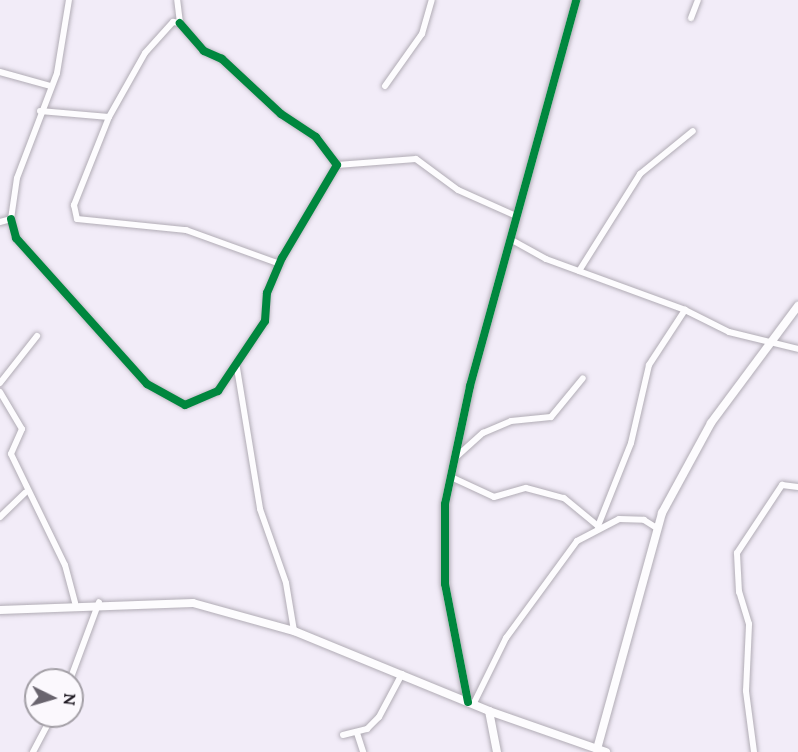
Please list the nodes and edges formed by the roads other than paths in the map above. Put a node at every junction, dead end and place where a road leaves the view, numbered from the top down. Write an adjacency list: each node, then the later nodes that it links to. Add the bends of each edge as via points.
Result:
1 (69, 0): 9 (street, via 57,73)
2 (177, 0): 7 (street)
3 (432, 0): 10 (street, via 422,34)
4 (576, 0): 15 (street)
5 (698, 0): 6 (street)
6 (691, 18)
7 (180, 23): 12 (street, via 173,22 145,53); 14 (street, via 204,51 222,58 281,114 316,137)
8 (0, 72): 9 (street)
9 (50, 86): 11 (street)
10 (385, 86)
11 (40, 111): 12 (street); 16 (street, via 17,178)
12 (109, 117): 19 (street, via 74,205 77,219 186,230)
13 (693, 131): 20 (street, via 640,174)
14 (337, 165): 15 (street, via 416,159 458,190); 19 (street)
15 (516, 216): 18 (street)
16 (11, 219): 17 (street); 26 (street, via 16,238 129,368 169,399 185,405 214,397)
17 (0, 222)
18 (510, 240): 20 (street); 30 (street)
19 (280, 264): 26 (street, via 267,293 265,321)
20 (579, 272): 22 (street)
21 (798, 306): 24 (street)
22 (685, 310): 24 (street, via 729,332); 35 (street, via 649,365 631,443)
23 (37, 336): 28 (street)
24 (775, 341): 25 (street); 36 (street, via 711,423)
25 (798, 349)
26 (237, 368): 40 (street, via 260,509 286,583)
27 (583, 378): 30 (street, via 551,417 511,421 483,433)
28 (0, 383)
29 (0, 392): 33 (street, via 22,429 11,454)
30 (455, 458): 31 (street)
31 (451, 477): 35 (street, via 494,497 526,488 564,498); 43 (street, via 445,584)
32 (798, 487): 52 (street, via 782,485 737,554 739,592 749,624 746,691)
33 (25, 493): 34 (street); 38 (street, via 65,565)
34 (0, 517)
35 (598, 526): 36 (street, via 633,518); 43 (street, via 577,541 506,638)
36 (657, 528): 48 (street)
37 (99, 602): 38 (street); 40 (street, via 194,603); 41 (street)
38 (75, 603): 39 (street)
39 (0, 610)
40 (294, 631): 42 (street)
41 (74, 668)
42 (402, 674): 43 (street); 46 (street, via 379,717)
43 (470, 703): 44 (street)
44 (489, 711): 48 (street); 51 (street)
45 (46, 728): 49 (street)
46 (357, 733): 47 (street); 50 (street)
47 (344, 735)
48 (602, 750)
49 (33, 752)
50 (363, 752)
51 (496, 752)
52 (754, 752)

